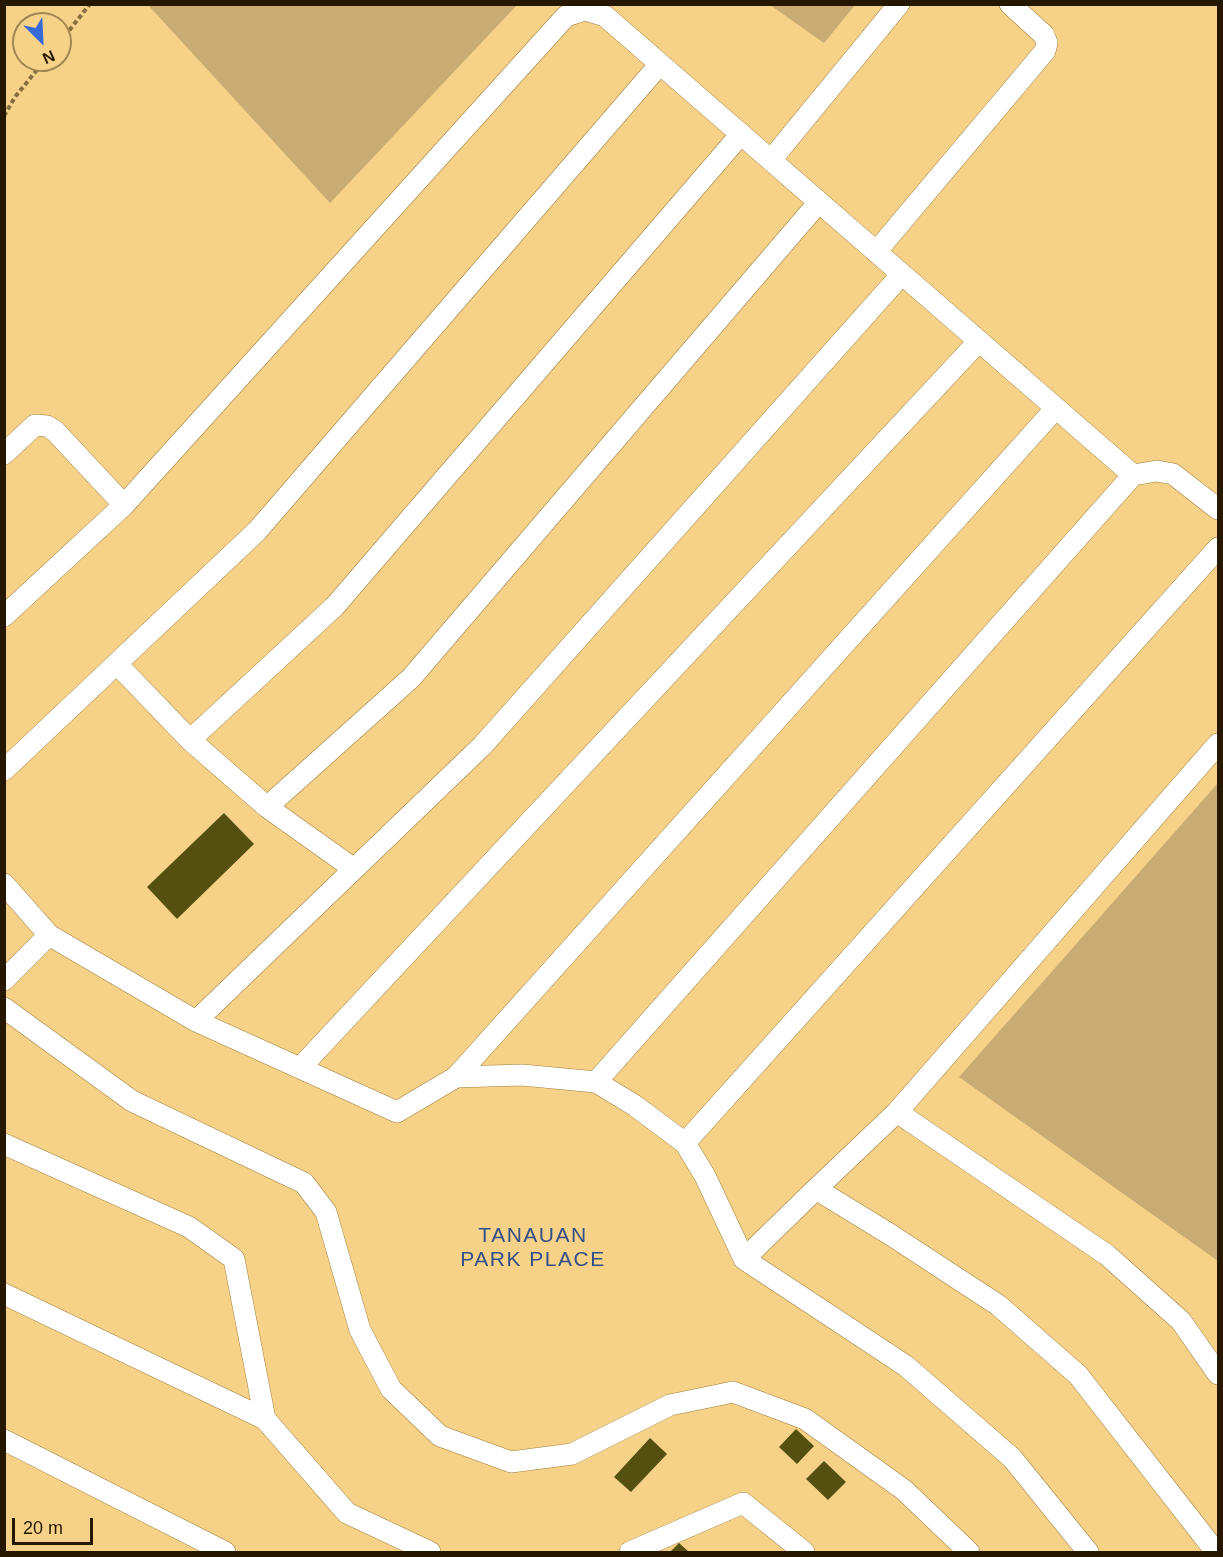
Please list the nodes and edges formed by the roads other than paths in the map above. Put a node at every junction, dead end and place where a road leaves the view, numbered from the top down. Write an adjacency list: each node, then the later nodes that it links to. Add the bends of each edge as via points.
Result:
1 (899, 4): 5 (street)
2 (1010, 4): 7 (street, via 1044,35 1045,51)
3 (660, 64): 4 (street); 13 (street, via 605,16 585,10 566,16); 17 (street, via 257,531)
4 (741, 134): 5 (street); 18 (street, via 335,606)
5 (771, 160): 6 (street)
6 (819, 202): 7 (street); 21 (street, via 411,678)
7 (876, 252): 8 (street)
8 (902, 274): 9 (street); 22 (street, via 482,746)
9 (979, 341): 10 (street); 28 (street)
10 (1056, 408): 12 (street); 29 (street)
11 (4, 454): 13 (street, via 35,425 46,426)
12 (1133, 475): 14 (street, via 1157,471 1173,474); 30 (street)
13 (124, 505): 16 (street)
14 (1218, 509)
15 (1218, 548): 33 (street)
16 (4, 616)
17 (117, 664): 18 (street); 20 (street)
18 (190, 740): 21 (street)
19 (1218, 744): 31 (street)
20 (4, 770)
21 (267, 807): 22 (street)
22 (354, 869): 27 (street)
23 (4, 884): 24 (street)
24 (49, 935): 25 (street); 27 (street)
25 (4, 980)
26 (4, 1008): 44 (street, via 132,1101 304,1183 326,1212 360,1330 391,1389 440,1436 511,1462 572,1454 670,1405 733,1392 805,1419 904,1490)
27 (196, 1021): 28 (street)
28 (300, 1068): 29 (street, via 397,1112)
29 (456, 1077): 30 (street, via 522,1075)
30 (596, 1083): 33 (street)
31 (897, 1112): 34 (street); 37 (street, via 1107,1255 1181,1321)
32 (4, 1143): 38 (street, via 189,1227 234,1259)
33 (685, 1143): 35 (street)
34 (816, 1189): 35 (street); 46 (street, via 998,1305 1078,1375)
35 (744, 1259): 45 (street, via 906,1366 1012,1458)
36 (4, 1294): 38 (street)
37 (1218, 1374)
38 (265, 1419): 41 (street, via 347,1514)
39 (4, 1440): 40 (street)
40 (225, 1552)
41 (430, 1552)
42 (630, 1552): 43 (street, via 743,1503)
43 (804, 1552)
44 (969, 1552)
45 (1088, 1552)
46 (1216, 1552)

